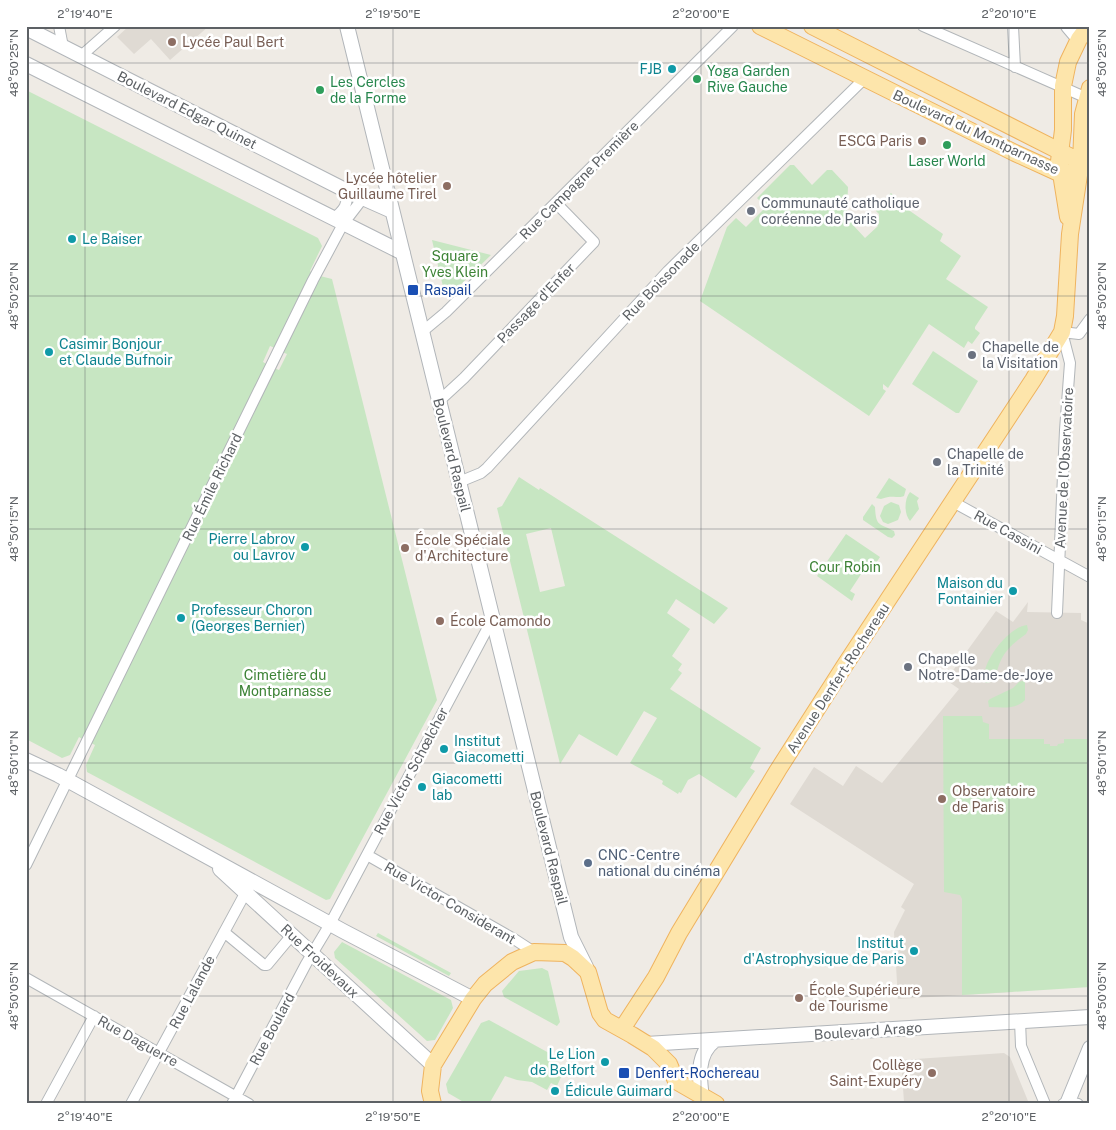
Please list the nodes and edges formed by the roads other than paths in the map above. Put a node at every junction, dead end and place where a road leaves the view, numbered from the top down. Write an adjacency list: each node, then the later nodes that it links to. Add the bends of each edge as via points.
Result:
1 (59, 26): 12 (street)
2 (115, 26): 13 (street)
3 (347, 26): 25 (main road, Boulevard Raspail)
4 (733, 26): 24 (street, Rue Campagne Première)
5 (760, 26): 16 (main road, Boulevard du Montparnasse)
6 (812, 26): 19 (main road, Boulevard du Montparnasse)
7 (923, 26): 15 (street)
8 (1013, 26): 15 (street)
9 (1068, 26): 11 (main road)
10 (26, 28): 12 (main road, Boulevard Edgar Quinet)
11 (1085, 37): 17 (main road, Avenue de l'Observatoire, via 1068,62)
12 (63, 47): 13 (main road, Boulevard Edgar Quinet)
13 (81, 56): 22 (main road, Boulevard Edgar Quinet)
14 (26, 64): 26 (main road)
15 (1015, 67): 17 (street)
16 (864, 79): 21 (main road, Boulevard du Montparnasse); 33 (street, Rue Boissonade, via 668,272 487,468)
17 (1063, 86): 18 (street); 19 (main road, Avenue de l'Observatoire)
18 (1088, 93): 20 (main road, Avenue de l'Observatoire, via 1083,114)
19 (1060, 151): 20 (main road, Boulevard du Montparnasse); 21 (main road, Avenue de l'Observatoire)
20 (1085, 164): 21 (main road, Boulevard du Montparnasse, via 1074,172); 27 (main road, Avenue de l'Observatoire)
21 (1061, 174): 27 (main road, Avenue de l'Observatoire)
22 (347, 191): 23 (main road, Boulevard Edgar Quinet); 26 (street, via 348,203)
23 (363, 198): 25 (main road, Boulevard Edgar Quinet); 26 (street, Rue Émile Richard)
24 (556, 203): 30 (street, Rue Campagne Première); 32 (street, Passage d'Enfer, via 594,242)
25 (392, 212): 28 (main road, Boulevard Raspail)
26 (338, 221): 28 (main road); 40 (street, Rue Émile Richard, via 313,280)
27 (1070, 234): 31 (main road, Avenue de l'Observatoire)
28 (402, 253): 30 (main road, Boulevard Raspail)
29 (1090, 319): 31 (street, via 1079,334)
30 (422, 332): 32 (main road, Boulevard Raspail)
31 (1062, 332): 34 (main road, Avenue Denfert-Rochereau); 35 (street, Avenue de l'Observatoire, via 1070,363)
32 (439, 401): 33 (main road, Boulevard Raspail)
33 (459, 482): 38 (main road, Boulevard Raspail)
34 (952, 502): 35 (street, Rue Cassini); 55 (main road, Avenue Denfert-Rochereau, via 778,770 679,933 656,977)
35 (1059, 560): 36 (street, Rue Cassini); 37 (street, Avenue de l'Observatoire)
36 (1090, 577)
37 (1058, 613)
38 (493, 618): 41 (street, Rue Victor Schœlcher); 47 (main road, Boulevard Raspail)
39 (26, 760): 40 (main road, Rue Froidevaux)
40 (68, 780): 42 (street, Rue Émile Richard); 43 (main road, Rue Froidevaux, via 206,856)
41 (367, 855): 44 (street, Rue Victor Schœlcher); 48 (street, Rue Victor Considerant)
42 (26, 865)
43 (249, 887): 44 (main road, Rue Froidevaux); 45 (street, Rue Lalande); 46 (main road, Rue Froidevaux)
44 (330, 924): 49 (street, Rue Boulard); 51 (main road, Rue Froidevaux)
45 (224, 932): 46 (street, via 264,965); 59 (street, Rue Lalande)
46 (292, 936): 49 (main road, Rue Froidevaux)
47 (569, 948): 48 (main road); 55 (main road, via 573,958 588,972 600,1013 605,1020)
48 (534, 952): 51 (main road, via 512,962 485,984)
49 (313, 955): 60 (main road, Rue Froidevaux); 61 (street, Rue Boulard)
50 (26, 978): 52 (street, Rue Daguerre)
51 (473, 1000): 60 (main road)
52 (94, 1016): 59 (street, Rue Daguerre); 64 (street)
53 (1090, 1016): 54 (main road, Boulevard Arago)
54 (1020, 1021): 56 (main road, Boulevard Arago); 68 (street, via 1021,1046)
55 (622, 1028): 57 (main road)
56 (714, 1041): 57 (main road, Boulevard Arago); 62 (main road, via 705,1051 700,1066 700,1081)
57 (646, 1044): 62 (main road, via 669,1064 676,1081)
58 (1090, 1048): 63 (main road)
59 (159, 1053): 61 (street, Rue Daguerre); 65 (street, Rue Lalande)
60 (433, 1065): 67 (main road, via 430,1091)
61 (234, 1100): 66 (street, Rue Daguerre)
62 (709, 1100)
63 (1069, 1103)
64 (46, 1104)
65 (131, 1104)
66 (249, 1104)
67 (433, 1104)
68 (1045, 1104)

